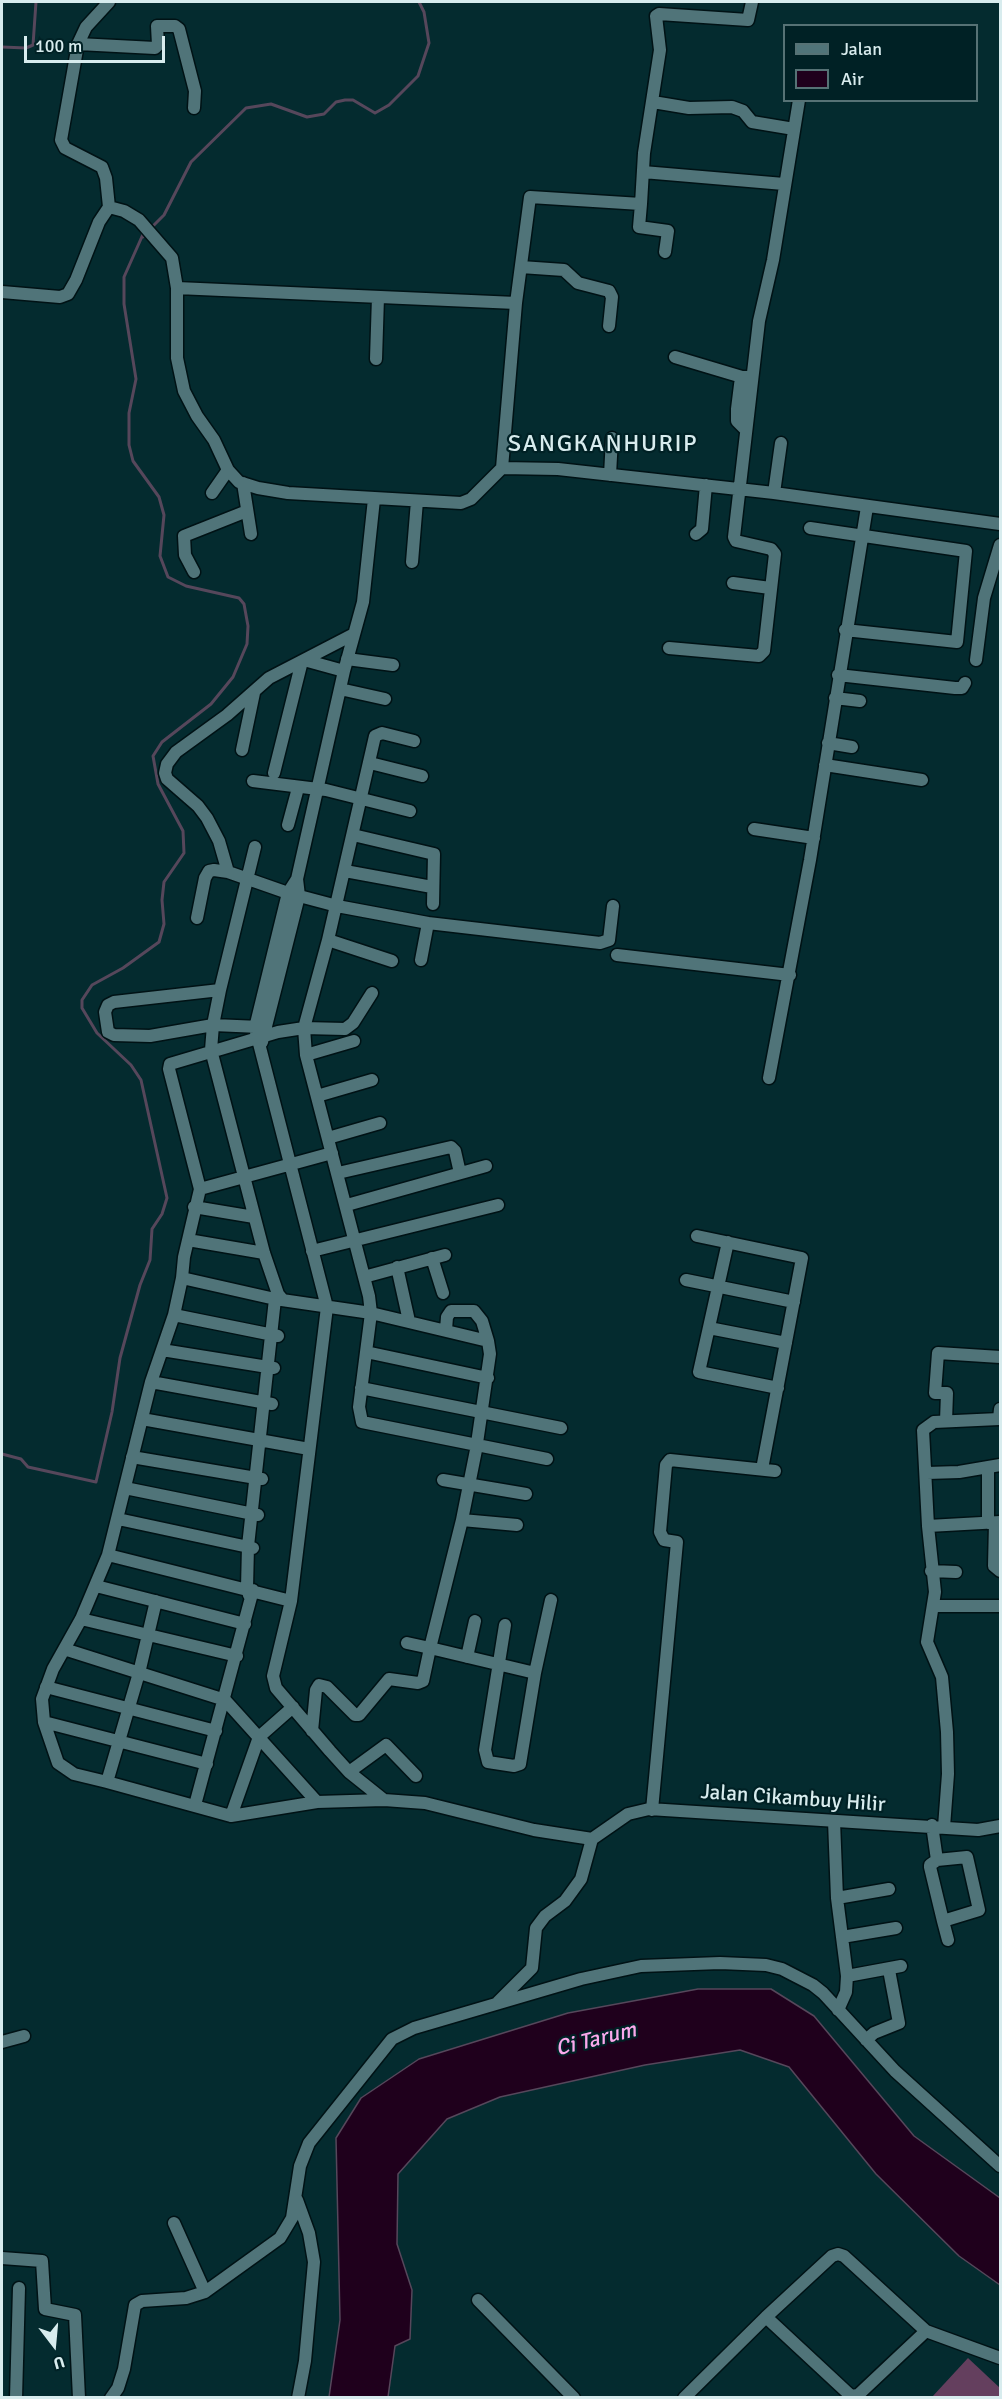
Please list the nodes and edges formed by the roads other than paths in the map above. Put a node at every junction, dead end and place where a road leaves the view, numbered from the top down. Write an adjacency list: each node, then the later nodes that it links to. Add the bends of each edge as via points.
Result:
1 (109, 2): 3 (street, via 86,27)
2 (752, 2): 4 (street, via 748,20 657,14 660,50)
3 (78, 44): 6 (street, via 155,48 157,26 175,26 195,91); 11 (street, via 61,140 65,148 102,167)
4 (653, 102): 7 (street, via 689,108 732,108 743,111 752,122); 8 (street)
5 (799, 102): 7 (street)
6 (194, 108)
7 (794, 129): 9 (street)
8 (643, 172): 9 (street); 10 (street)
9 (784, 184): 21 (street, via 773,260)
10 (641, 204): 12 (street, via 639,227 668,231); 13 (street, via 531,196)
11 (109, 207): 14 (street, via 133,215 166,249 175,267); 15 (street, via 68,294 60,297)
12 (664, 252)
13 (521, 267): 17 (street); 18 (street, via 564,270 578,283 609,291)
14 (177, 288): 16 (street); 25 (street, via 176,345 184,391)
15 (2, 292)
16 (378, 297): 17 (street); 20 (street)
17 (516, 303): 24 (street)
18 (609, 326)
19 (675, 357): 21 (street)
20 (376, 359)
21 (747, 377): 29 (street)
22 (612, 438): 26 (street)
23 (781, 443): 31 (street)
24 (502, 468): 26 (street, via 558,469); 33 (street, via 466,502)
25 (228, 470): 27 (street); 30 (street)
26 (610, 476): 28 (street)
27 (243, 483): 32 (street, via 288,493); 35 (street)
28 (706, 486): 29 (street); 39 (street, via 702,529)
29 (740, 490): 31 (street); 45 (street, via 734,539 774,550)
30 (212, 493)
31 (774, 493): 34 (street)
32 (371, 499): 33 (street); 47 (street)
33 (417, 501): 42 (street)
34 (867, 507): 36 (street); 40 (street)
35 (247, 511): 38 (street); 43 (street, via 184,536 185,555)
36 (1000, 524)
37 (810, 528): 40 (street)
38 (251, 534)
39 (696, 534)
40 (863, 534): 46 (street); 46 (street, via 965,550 958,641)
41 (998, 555): 50 (street, via 984,598)
42 (412, 562)
43 (194, 572)
44 (733, 583): 45 (street)
45 (770, 588): 48 (street, via 761,656)
46 (845, 630): 53 (street)
47 (354, 634): 49 (street); 51 (street)
48 (669, 648)
49 (303, 660): 51 (street); 56 (street, via 269,678); 66 (street)
50 (976, 660)
51 (345, 665): 52 (street); 55 (street)
52 (393, 665)
53 (838, 675): 54 (street, via 955,688 962,688); 57 (street)
54 (964, 683)
55 (340, 688): 58 (street); 71 (street)
56 (255, 693): 63 (street); 80 (street, via 176,752 165,769 167,779 207,818)
57 (835, 698): 59 (street); 61 (street)
58 (385, 699)
59 (860, 701)
60 (414, 741): 64 (street, via 378,734)
61 (828, 743): 62 (street); 65 (street)
62 (852, 747)
63 (242, 750)
64 (370, 763): 67 (street); 72 (street)
65 (825, 765): 68 (street); 77 (street)
66 (274, 773)
67 (422, 776)
68 (922, 780)
69 (253, 781): 70 (street)
70 (298, 788): 71 (street); 74 (street)
71 (317, 790): 72 (street); 83 (street)
72 (362, 798): 73 (street); 76 (street)
73 (410, 811)
74 (288, 825)
75 (754, 829): 77 (street)
76 (353, 835): 79 (street); 82 (street, via 432,853)
77 (814, 838): 93 (street)
78 (255, 848): 81 (street)
79 (345, 871): 82 (street); 85 (street)
80 (228, 872): 81 (street); 87 (street, via 211,871 207,875)
81 (248, 879): 83 (street); 94 (street)
82 (432, 887): 84 (street)
83 (293, 894): 85 (street); 98 (street)
84 (433, 904)
85 (337, 906): 88 (street); 89 (street)
86 (613, 906): 88 (street, via 610,937 604,943)
87 (197, 918)
88 (428, 923): 91 (street)
89 (328, 940): 92 (street); 97 (street)
90 (617, 955): 93 (street)
91 (421, 960)
92 (392, 961)
93 (790, 975): 102 (street)
94 (220, 990): 96 (street); 96 (street, via 114,1002 105,1012 108,1032 114,1035 150,1036)
95 (372, 993): 97 (street, via 345,1029)
96 (213, 1025): 98 (street); 100 (street)
97 (304, 1028): 98 (street); 101 (street)
98 (260, 1034): 100 (street); 108 (street)
99 (354, 1041): 101 (street)
100 (211, 1050): 112 (street); 113 (street, via 172,1062 169,1069)
101 (306, 1055): 104 (street)
102 (769, 1078)
103 (372, 1080): 104 (street)
104 (317, 1096): 106 (street)
105 (380, 1123): 106 (street)
106 (328, 1138): 107 (street)
107 (332, 1153): 108 (street); 110 (street)
108 (288, 1164): 112 (street); 122 (street)
109 (486, 1166): 111 (street)
110 (338, 1173): 111 (street, via 448,1147 455,1151); 114 (street)
111 (460, 1173): 114 (street)
112 (242, 1177): 113 (street); 117 (street)
113 (200, 1189): 116 (street)
114 (347, 1205): 120 (street)
115 (498, 1205): 120 (street)
116 (194, 1207): 117 (street); 119 (street)
117 (254, 1217): 123 (street)
118 (697, 1236): 121 (street)
119 (188, 1240): 123 (street); 128 (street)
120 (355, 1240): 122 (street); 127 (street)
121 (728, 1242): 130 (street); 133 (street, via 802,1258)
122 (312, 1251): 134 (street)
123 (264, 1253): 132 (street)
124 (446, 1255): 125 (street)
125 (432, 1258): 126 (street); 131 (street)
126 (397, 1267): 127 (street); 137 (street)
127 (364, 1276): 135 (street)
128 (182, 1278): 132 (street); 136 (street)
129 (686, 1280): 130 (street)
130 (718, 1286): 133 (street); 138 (street)
131 (443, 1293)
132 (278, 1297): 134 (street); 140 (street)
133 (794, 1302): 142 (street)
134 (327, 1307): 135 (street); 159 (street)
135 (370, 1312): 137 (street); 144 (street)
136 (174, 1315): 140 (street); 143 (street)
137 (409, 1321): 139 (street)
138 (709, 1328): 142 (street); 150 (street, via 699,1372)
139 (446, 1330): 141 (street); 141 (street, via 451,1311 474,1311 482,1321)
140 (275, 1335): 146 (street)
141 (488, 1341): 147 (street)
142 (786, 1343): 150 (street)
143 (162, 1350): 146 (street); 148 (street)
144 (366, 1352): 147 (street); 149 (street)
145 (1000, 1357): 155 (street, via 938,1353 935,1393 947,1393)
146 (272, 1368): 151 (street)
147 (488, 1378): 152 (street)
148 (151, 1382): 151 (street); 154 (street)
149 (361, 1388): 152 (street); 158 (street, via 362,1422)
150 (778, 1388): 216 (street, via 769,1470 670,1460 666,1465 660,1532 664,1540 677,1542)
151 (268, 1403): 157 (street)
152 (482, 1411): 156 (street); 158 (street)
153 (1000, 1416): 155 (street)
154 (142, 1419): 157 (street); 160 (street)
155 (946, 1421): 163 (street, via 934,1422 923,1430)
156 (561, 1428)
157 (260, 1440): 159 (street); 164 (street)
158 (477, 1445): 161 (street); 166 (street)
159 (309, 1449): 184 (street)
160 (132, 1457): 164 (street); 167 (street)
161 (547, 1459)
162 (994, 1466): 163 (street); 172 (street)
163 (927, 1473): 174 (street)
164 (260, 1479): 169 (street)
165 (443, 1480): 166 (street)
166 (469, 1484): 168 (street); 171 (street)
167 (125, 1488): 169 (street); 170 (street)
168 (525, 1494)
169 (255, 1515): 175 (street)
170 (118, 1519): 175 (street); 176 (street)
171 (462, 1520): 173 (street); 193 (street)
172 (995, 1523): 174 (street); 178 (street, via 994,1566)
173 (517, 1525)
174 (928, 1526): 177 (street)
175 (251, 1547): 181 (street)
176 (108, 1555): 180 (street); 181 (street)
177 (931, 1571): 179 (street); 185 (street)
178 (1000, 1571)
179 (956, 1572)
180 (96, 1586): 183 (street); 187 (street)
181 (250, 1591): 184 (street); 189 (street)
182 (551, 1600): 199 (street)
183 (156, 1601): 189 (street); 191 (street)
184 (291, 1601): 202 (street, via 273,1676 276,1688)
185 (934, 1606): 186 (street); 219 (street, via 927,1642 942,1677 948,1774)
186 (1000, 1606)
187 (81, 1619): 191 (street); 194 (street)
188 (475, 1621): 196 (street)
189 (245, 1624): 195 (street)
190 (505, 1625): 197 (street)
191 (149, 1633): 195 (street); 198 (street)
192 (407, 1643): 193 (street)
193 (430, 1648): 196 (street); 206 (street, via 423,1681 389,1679 359,1715 327,1687 319,1685)
194 (63, 1649): 198 (street); 200 (street)
195 (237, 1656): 201 (street)
196 (467, 1657): 197 (street)
197 (499, 1664): 199 (street); 199 (street, via 485,1750 488,1762 520,1764)
198 (139, 1673): 201 (street); 203 (street)
199 (535, 1673)
200 (46, 1687): 203 (street); 204 (street)
201 (225, 1701): 205 (street); 207 (street)
202 (293, 1707): 206 (street); 207 (street)
203 (129, 1709): 205 (street); 208 (street)
204 (44, 1722): 208 (street); 212 (street, via 58,1763 74,1774)
205 (216, 1731): 209 (street)
206 (312, 1731): 210 (street)
207 (259, 1737): 214 (street); 217 (street)
208 (118, 1743): 209 (street); 212 (street)
209 (207, 1764): 215 (street)
210 (349, 1772): 211 (street, via 386,1745); 213 (street)
211 (416, 1776)
212 (107, 1782): 215 (street)
213 (384, 1800): 214 (street); 221 (street, via 425,1803)
214 (317, 1802): 217 (street)
215 (195, 1805): 217 (street)
216 (652, 1810): 218 (street, Jalan Cikambuy Hilir); 221 (street, Jalan Cikambuy Hilir, via 642,1809 622,1817)
217 (231, 1816)
218 (834, 1821): 219 (street, Jalan Cikambuy Hilir); 224 (street)
219 (938, 1826): 220 (street, Jalan Cikambuy Hilir, via 978,1830); 222 (street)
220 (1000, 1826)
221 (591, 1844): 230 (street, via 578,1884 536,1928 532,1968)
222 (937, 1860): 225 (street, via 930,1867); 225 (street, via 971,1858 980,1910)
223 (889, 1889): 224 (street)
224 (837, 1898): 227 (street)
225 (943, 1921): 228 (street)
226 (896, 1928): 227 (street)
227 (842, 1937): 229 (street)
228 (948, 1940)
229 (847, 1977): 231 (street); 233 (street, via 895,1968 899,2023)
230 (495, 2005): 231 (street, via 641,1966 720,1964 776,1966 813,1985); 236 (street, via 414,2028 392,2039 309,2143 300,2166)
231 (838, 2010): 233 (street)
232 (24, 2036): 234 (street)
233 (866, 2040): 235 (street, via 945,2119)
234 (2, 2042)
235 (1000, 2166)
236 (297, 2200): 240 (street, via 290,2223 280,2238); 248 (street, via 314,2262 306,2361)
237 (174, 2223): 240 (street)
238 (2, 2258): 246 (street, via 42,2261 45,2309 75,2315)
239 (19, 2288): 245 (street)
240 (204, 2292): 247 (street, via 135,2305 124,2369)
241 (478, 2300): 249 (street)
242 (766, 2317): 243 (street, via 838,2254); 243 (street, via 851,2396 858,2395); 250 (street)
243 (926, 2331): 244 (street)
244 (1000, 2358)
245 (16, 2397)
246 (79, 2397)
247 (111, 2397)
248 (298, 2397)
249 (574, 2397)
250 (684, 2397)

